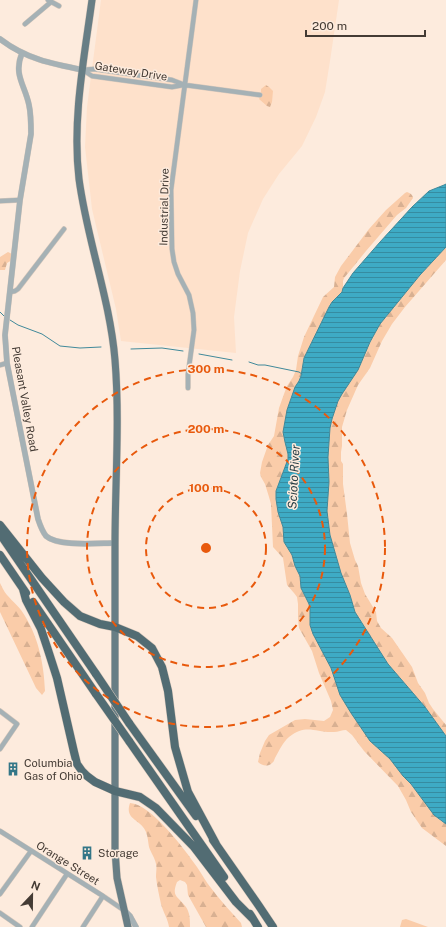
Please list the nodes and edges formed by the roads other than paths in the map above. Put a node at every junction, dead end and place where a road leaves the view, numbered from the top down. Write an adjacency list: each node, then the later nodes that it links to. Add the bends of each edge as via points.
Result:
1 (92, 0): 8 (main road)
2 (196, 0): 9 (street, Industrial Drive)
3 (49, 1): 4 (street); 5 (street)
4 (59, 6)
5 (25, 24)
6 (0, 39): 7 (street)
7 (22, 53): 8 (street, via 47,63); 11 (street, Pleasant Valley Road, via 18,71 30,106 31,134)
8 (83, 70): 9 (street, Gateway Drive, via 94,69 172,80); 20 (main road, via 76,147 79,178 84,213 108,310 115,359)
9 (185, 85): 10 (street, Gateway Drive); 17 (street, Industrial Drive, via 172,176 171,231 174,262 189,295 193,314 194,330)
10 (260, 95)
11 (20, 200): 12 (street); 14 (street, Pleasant Valley Road)
12 (0, 201)
13 (64, 229): 14 (street, via 18,289)
14 (10, 292): 15 (street, Pleasant Valley Road, via 4,335)
15 (7, 363): 16 (street); 20 (street, Pleasant Valley Road, via 41,527 47,536 60,542)
16 (0, 365)
17 (188, 388)
18 (0, 525): 23 (highway, via 64,602 80,616)
19 (0, 534): 28 (highway, bridge)
20 (115, 543): 23 (main road)
21 (0, 556): 22 (highway)
22 (23, 589): 26 (highway, via 41,629 57,678 77,764 95,782); 33 (highway, bridge)
23 (115, 627): 26 (main road); 28 (highway, via 137,636 152,648 162,667 168,691 175,747 188,792)
24 (0, 711): 25 (street, via 17,724)
25 (0, 749)
26 (114, 791): 33 (highway, via 140,797 156,808 194,847); 34 (main road, via 115,860)
27 (0, 831): 29 (street, Orange Street)
28 (216, 844): 42 (highway)
29 (31, 851): 30 (street, Orange Street); 31 (street)
30 (67, 874): 32 (street, Orange Street); 37 (street)
31 (0, 894)
32 (103, 896): 34 (street, Orange Street); 38 (street)
33 (236, 898): 41 (highway)
34 (125, 912): 39 (main road); 40 (street)
35 (0, 913): 36 (street)
36 (20, 927)
37 (32, 927)
38 (83, 927)
39 (128, 927)
40 (136, 927)
41 (258, 927)
42 (273, 927)

